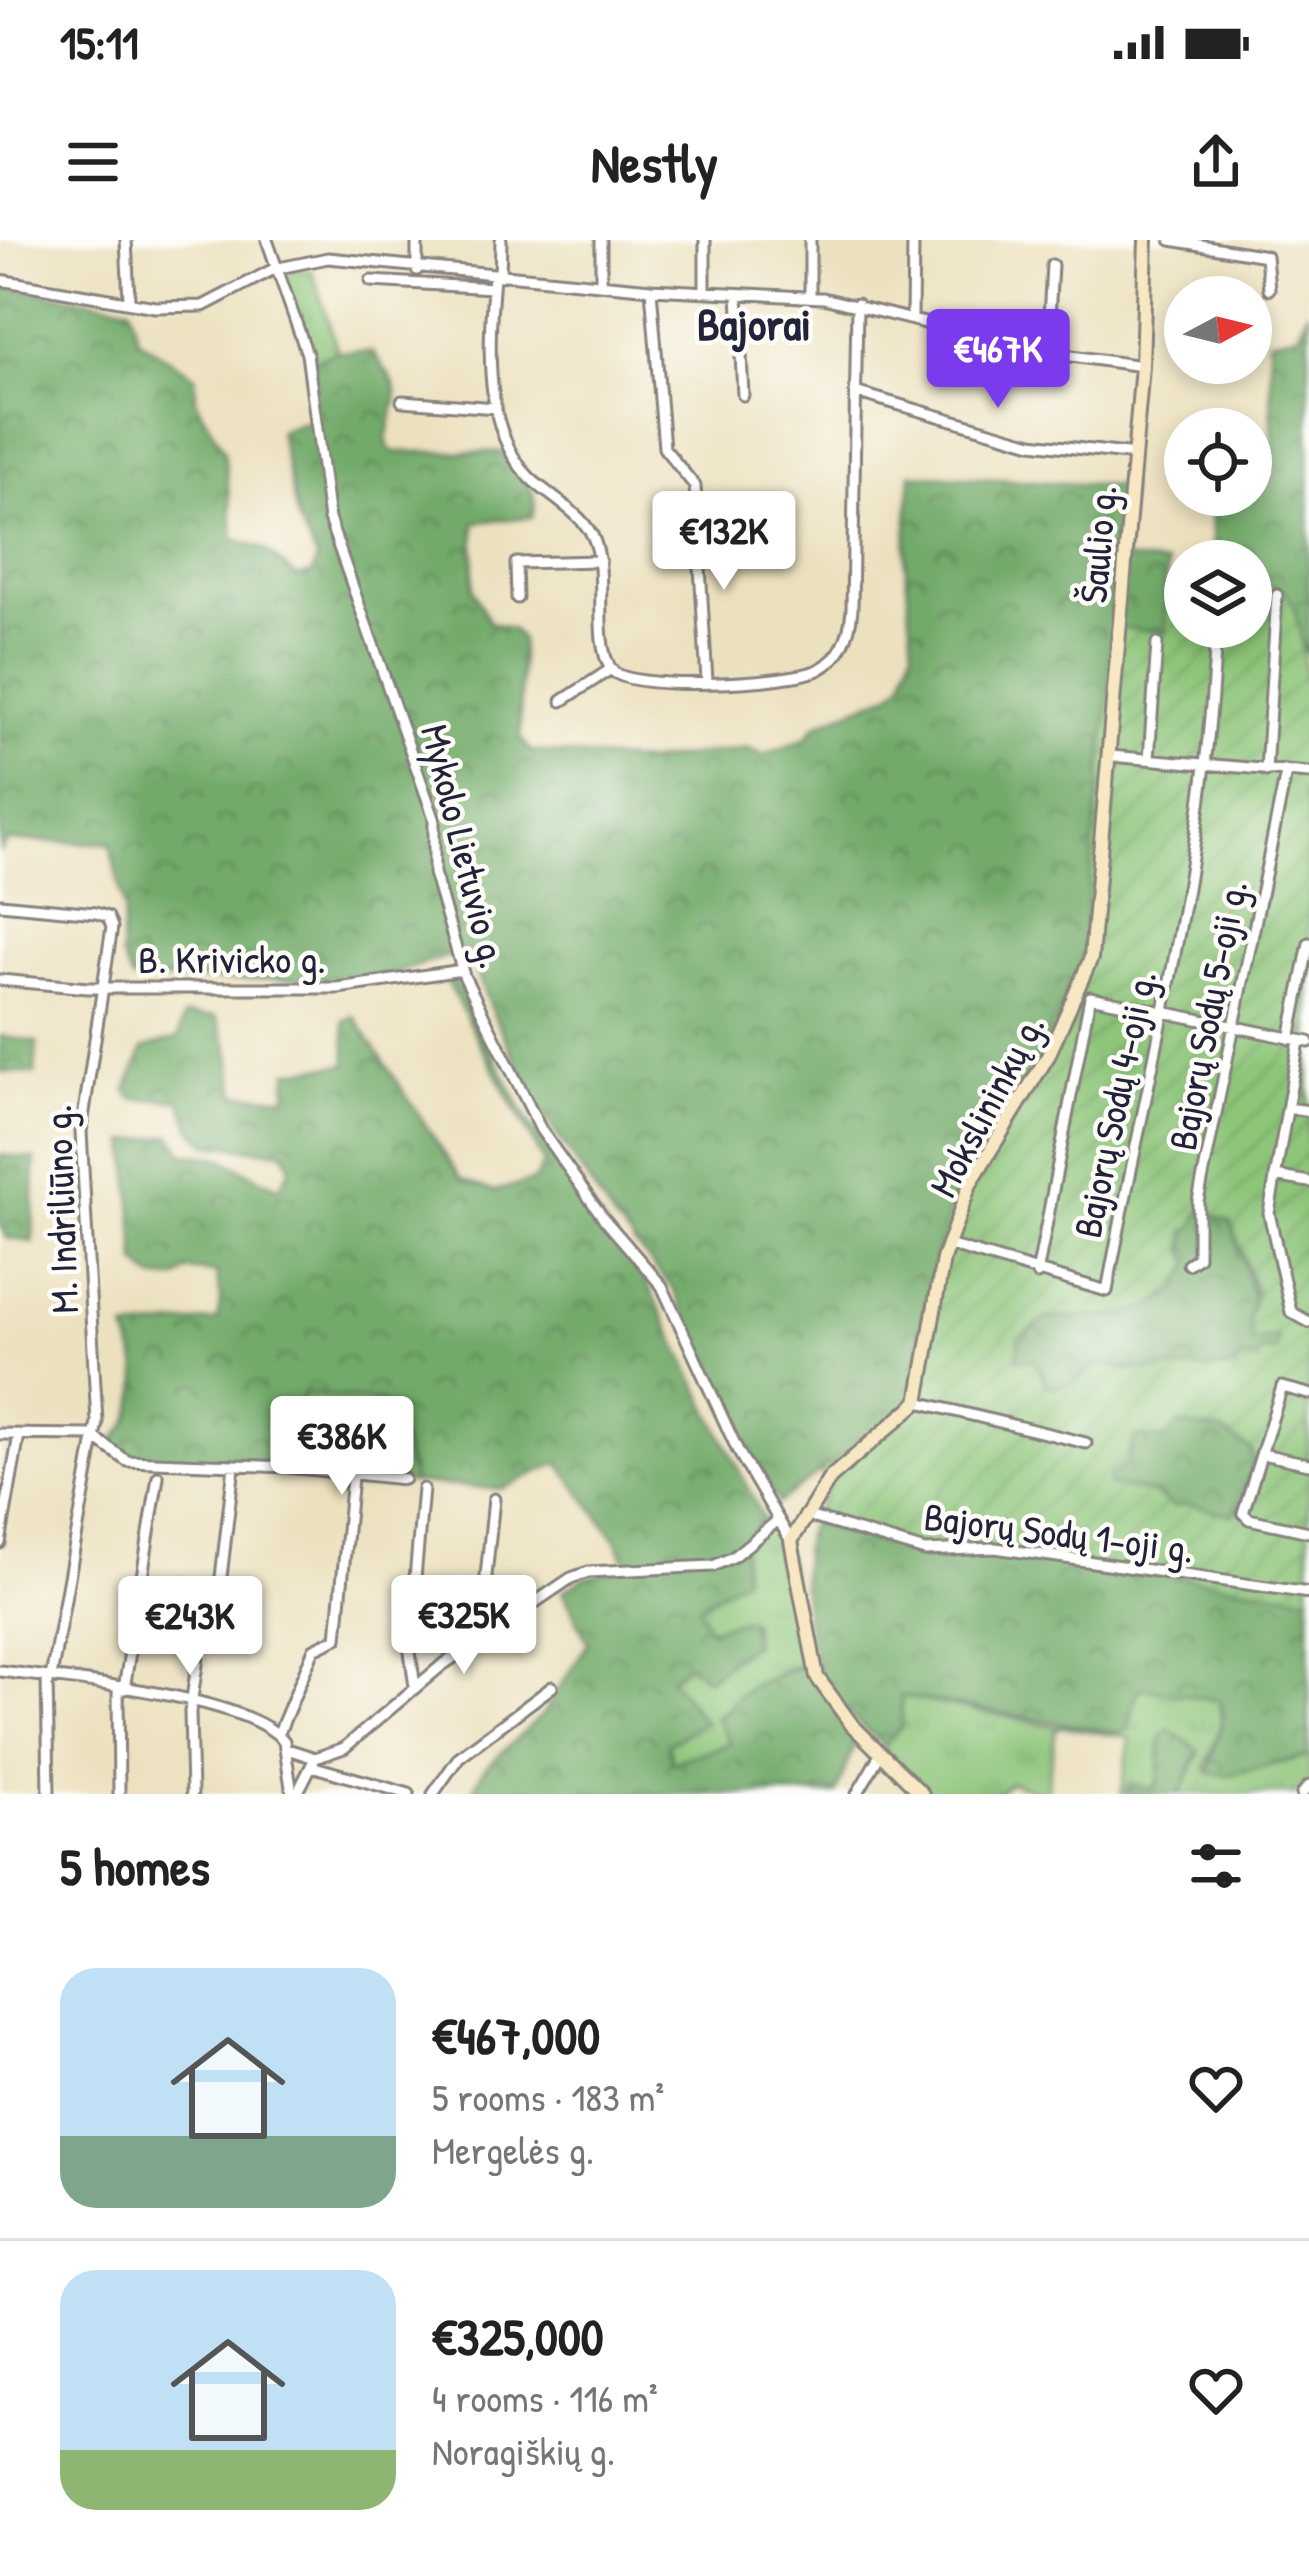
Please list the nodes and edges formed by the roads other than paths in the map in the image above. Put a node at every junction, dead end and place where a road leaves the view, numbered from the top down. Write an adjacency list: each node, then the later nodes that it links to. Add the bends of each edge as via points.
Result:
1 (125, 240): 26 (street)
2 (267, 240): 14 (street, Mykolo Lietuvio g.)
3 (328, 240): 12 (street)
4 (417, 240): 15 (street)
5 (501, 240): 16 (street)
6 (601, 240): 20 (street)
7 (705, 240): 23 (street)
8 (810, 240): 25 (street)
9 (913, 240): 28 (street)
10 (1146, 240): 30 (street, Šaulio g.)
11 (1172, 240): 17 (street, via 1266,256)
12 (328, 258): 14 (street); 15 (street)
13 (1052, 265): 29 (street)
14 (274, 269): 26 (street, via 208,306); 53 (street, Mykolo Lietuvio g., via 307,354 335,539 434,818 434,873)
15 (417, 270): 16 (street)
16 (497, 276): 20 (street); 21 (street)
17 (1268, 276)
18 (0, 280): 26 (street)
19 (370, 281): 21 (street)
20 (602, 284): 22 (street)
21 (494, 288): 34 (street)
22 (651, 289): 23 (street); 43 (street, via 664,448 695,486)
23 (705, 291): 24 (street)
24 (738, 294): 25 (street); 32 (street)
25 (810, 297): 27 (street)
26 (129, 299)
27 (857, 304): 28 (street); 31 (street)
28 (912, 318): 29 (street)
29 (1047, 353): 30 (street)
30 (1142, 366): 35 (street, Šaulio g.)
31 (855, 392): 35 (street, via 1033,442); 43 (street, via 852,609 844,644 831,662 805,675)
32 (743, 395)
33 (402, 401): 34 (street)
34 (496, 408): 36 (street, via 519,464 592,533)
35 (1135, 455): 39 (street, Šaulio g.)
36 (600, 561): 38 (street, via 516,563); 42 (street)
37 (1277, 595): 48 (street)
38 (518, 598)
39 (1119, 638): 45 (street, Mokslininkų g.)
40 (1157, 644): 46 (street)
41 (1214, 648): 47 (street, Bajorų Sodų 4-oji g.)
42 (611, 669): 43 (street, via 637,683); 44 (street)
43 (706, 681)
44 (562, 701)
45 (1110, 756): 46 (street); 56 (street, Mokslininkų g.)
46 (1149, 760): 47 (street)
47 (1205, 765): 48 (street); 57 (street, Bajorų Sodų 4-oji g.)
48 (1267, 771): 49 (street)
49 (1286, 773): 50 (street); 58 (street, Bajorų Sodų 5-oji g.)
50 (1309, 773)
51 (0, 904): 55 (street, M. Indriliūno g., via 103,914 112,927)
52 (1309, 943): 59 (street)
53 (462, 970): 55 (street, B. Krivicko g., via 355,987); 83 (street, Mykolo Lietuvio g., via 541,1130 662,1286)
54 (0, 980): 55 (street, B. Krivicko g.)
55 (106, 988): 72 (street, M. Indriliūno g., via 81,1132 95,1329)
56 (1085, 996): 57 (street); 64 (street, Mokslininkų g., via 975,1172); 66 (street)
57 (1165, 1012): 58 (street); 66 (street, Bajorų Sodų 4-oji g., via 1107,1291)
58 (1234, 1027): 59 (street); 65 (street, Bajorų Sodų 5-oji g., via 1198,1201 1201,1243)
59 (1300, 1041): 60 (street)
60 (1288, 1108): 61 (street); 62 (street)
61 (1309, 1111)
62 (1275, 1177): 63 (street); 67 (street, via 1271,1230 1294,1318)
63 (1309, 1182)
64 (948, 1245): 66 (street, Bajorų Sodų 4-oji g.); 69 (street, Mokslininkų g.)
65 (1189, 1264)
66 (1037, 1274)
67 (1309, 1322)
68 (1309, 1394): 74 (street, via 1282,1387)
69 (918, 1402): 73 (street); 82 (street, via 830,1478)
70 (0, 1434): 71 (street)
71 (19, 1435): 72 (street); 86 (street)
72 (91, 1435): 76 (street, via 127,1461); 90 (street, M. Indriliūno g.)
73 (1086, 1442)
74 (1262, 1454): 75 (street); 84 (street, via 1244,1517)
75 (1309, 1464)
76 (234, 1466): 77 (street); 94 (street, via 216,1620 201,1645)
77 (352, 1476): 79 (street); 95 (street, via 337,1638 314,1649)
78 (158, 1477): 93 (street)
79 (404, 1479)
80 (423, 1489): 91 (street, via 409,1645)
81 (494, 1498): 88 (street, via 486,1576)
82 (805, 1515): 85 (street); 87 (street, Bajorų Sodų 1-oji g., via 925,1551 995,1547)
83 (777, 1521): 85 (street, Mykolo Lietuvio g.); 88 (street, via 713,1566 571,1578)
84 (1309, 1532)
85 (791, 1541): 97 (street, via 813,1667)
86 (0, 1543)
87 (1309, 1593)
88 (494, 1628): 91 (street)
89 (0, 1671): 90 (street)
90 (49, 1677): 93 (street); 100 (street, M. Indriliūno g.)
91 (416, 1687): 98 (street, via 344,1748)
92 (552, 1687): 105 (street, via 459,1757)
93 (121, 1688): 94 (street); 101 (street)
94 (193, 1702): 95 (street); 102 (street)
95 (278, 1735): 96 (street)
96 (286, 1749): 98 (street); 103 (street)
97 (881, 1753): 106 (street); 107 (street)
98 (312, 1762): 103 (street); 104 (street)
99 (1309, 1786): 108 (street)
100 (49, 1794)
101 (119, 1794)
102 (192, 1794)
103 (294, 1794)
104 (409, 1794)
105 (433, 1794)
106 (857, 1794)
107 (922, 1794)
108 (1302, 1794)

